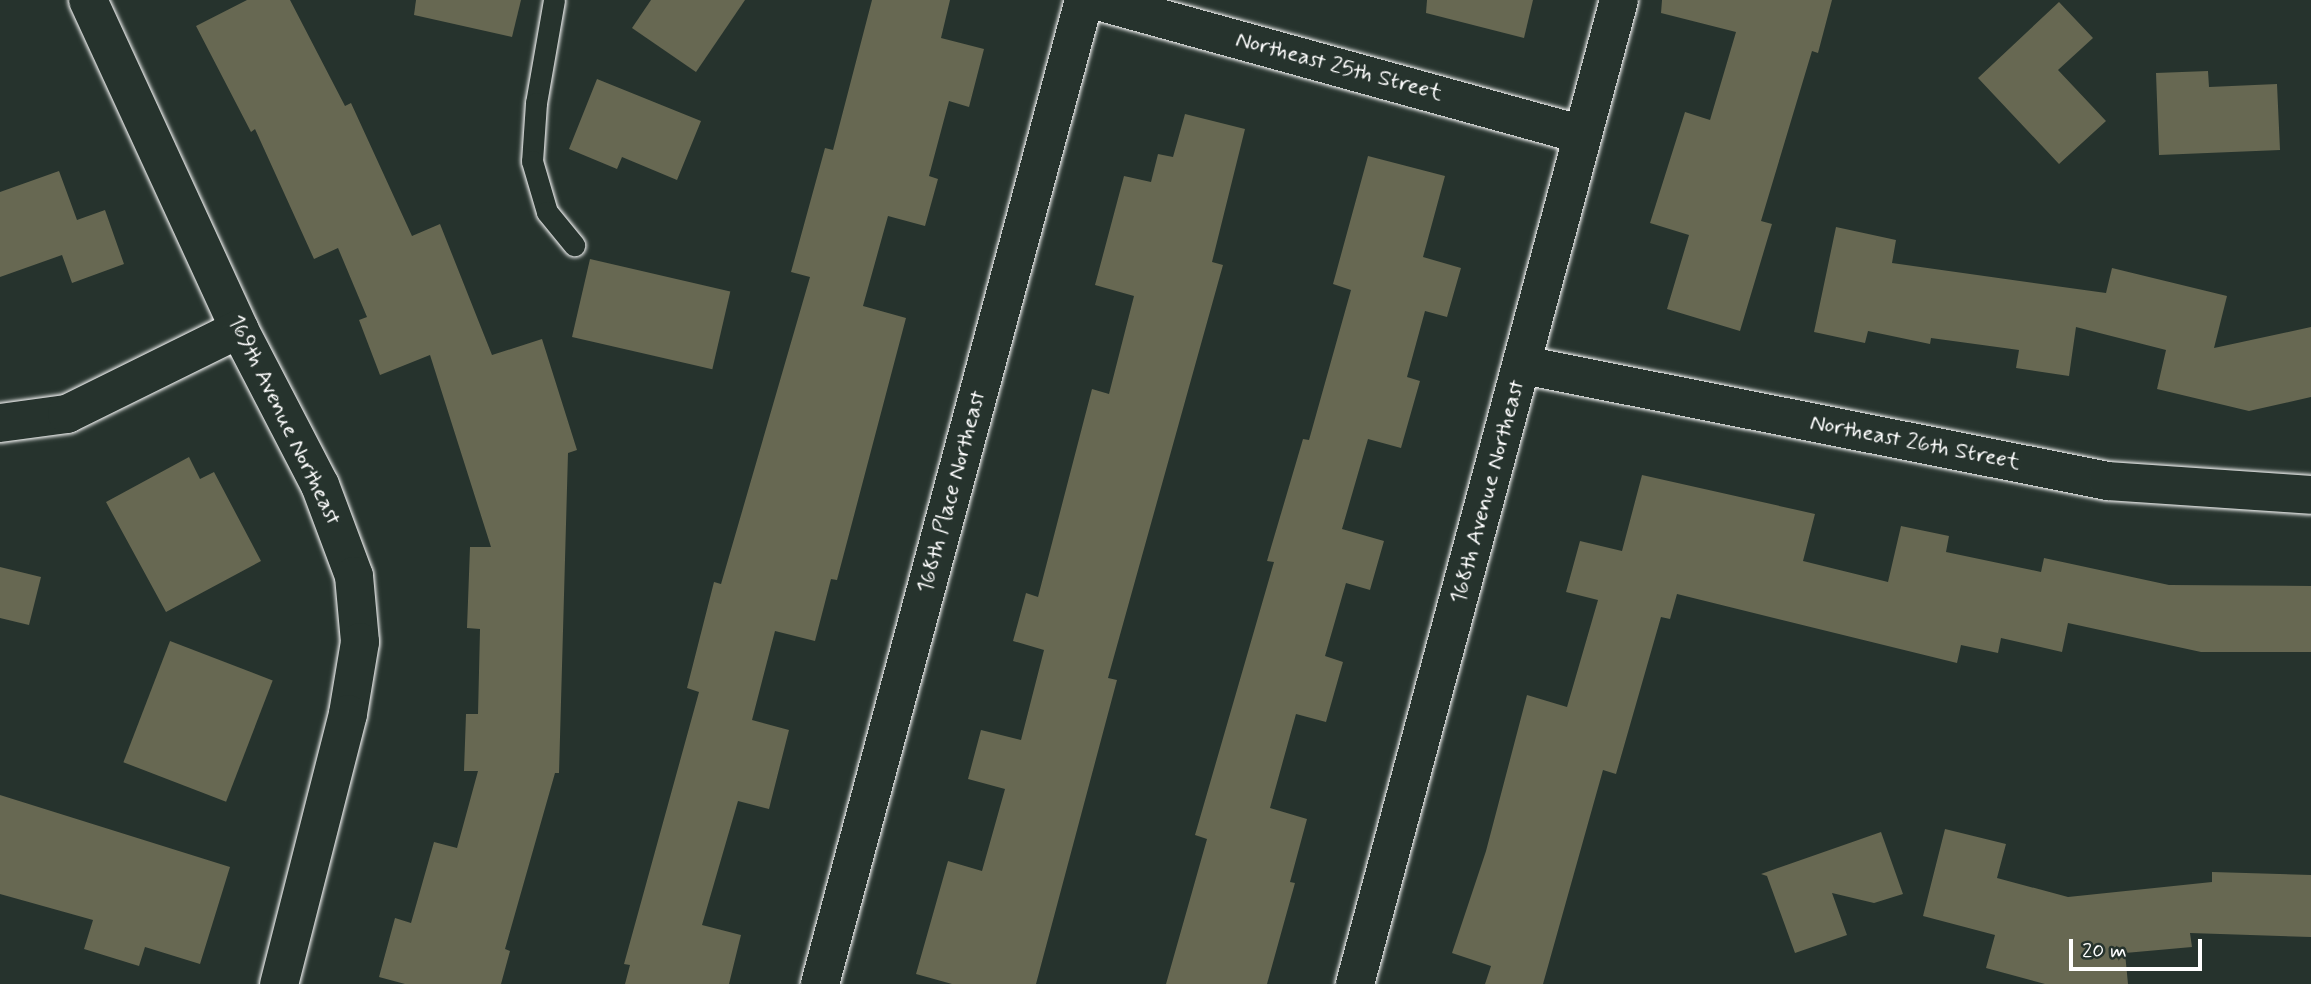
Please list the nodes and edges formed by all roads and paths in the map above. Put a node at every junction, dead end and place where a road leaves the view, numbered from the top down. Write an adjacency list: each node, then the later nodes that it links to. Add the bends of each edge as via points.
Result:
1 (89, 0): 8 (street, 169th Avenue Northeast)
2 (554, 0): 7 (lane, via 536,103 532,161 547,212)
3 (1084, 0): 13 (street, 168th Place Northeast)
4 (1094, 0): 6 (street, Northeast 25th Street)
5 (1619, 0): 6 (street, 168th Avenue Northeast)
6 (1583, 135): 9 (street, 168th Avenue Northeast)
7 (573, 245)
8 (239, 329): 10 (street, via 67,414); 12 (street, 169th Avenue Northeast, via 320,485 354,576 360,642 348,714)
9 (1522, 365): 11 (street, Northeast 26th Street, via 2108,481); 14 (street, 168th Avenue Northeast)
10 (0, 423)
11 (2311, 495)
12 (279, 984)
13 (820, 984)
14 (1355, 984)

